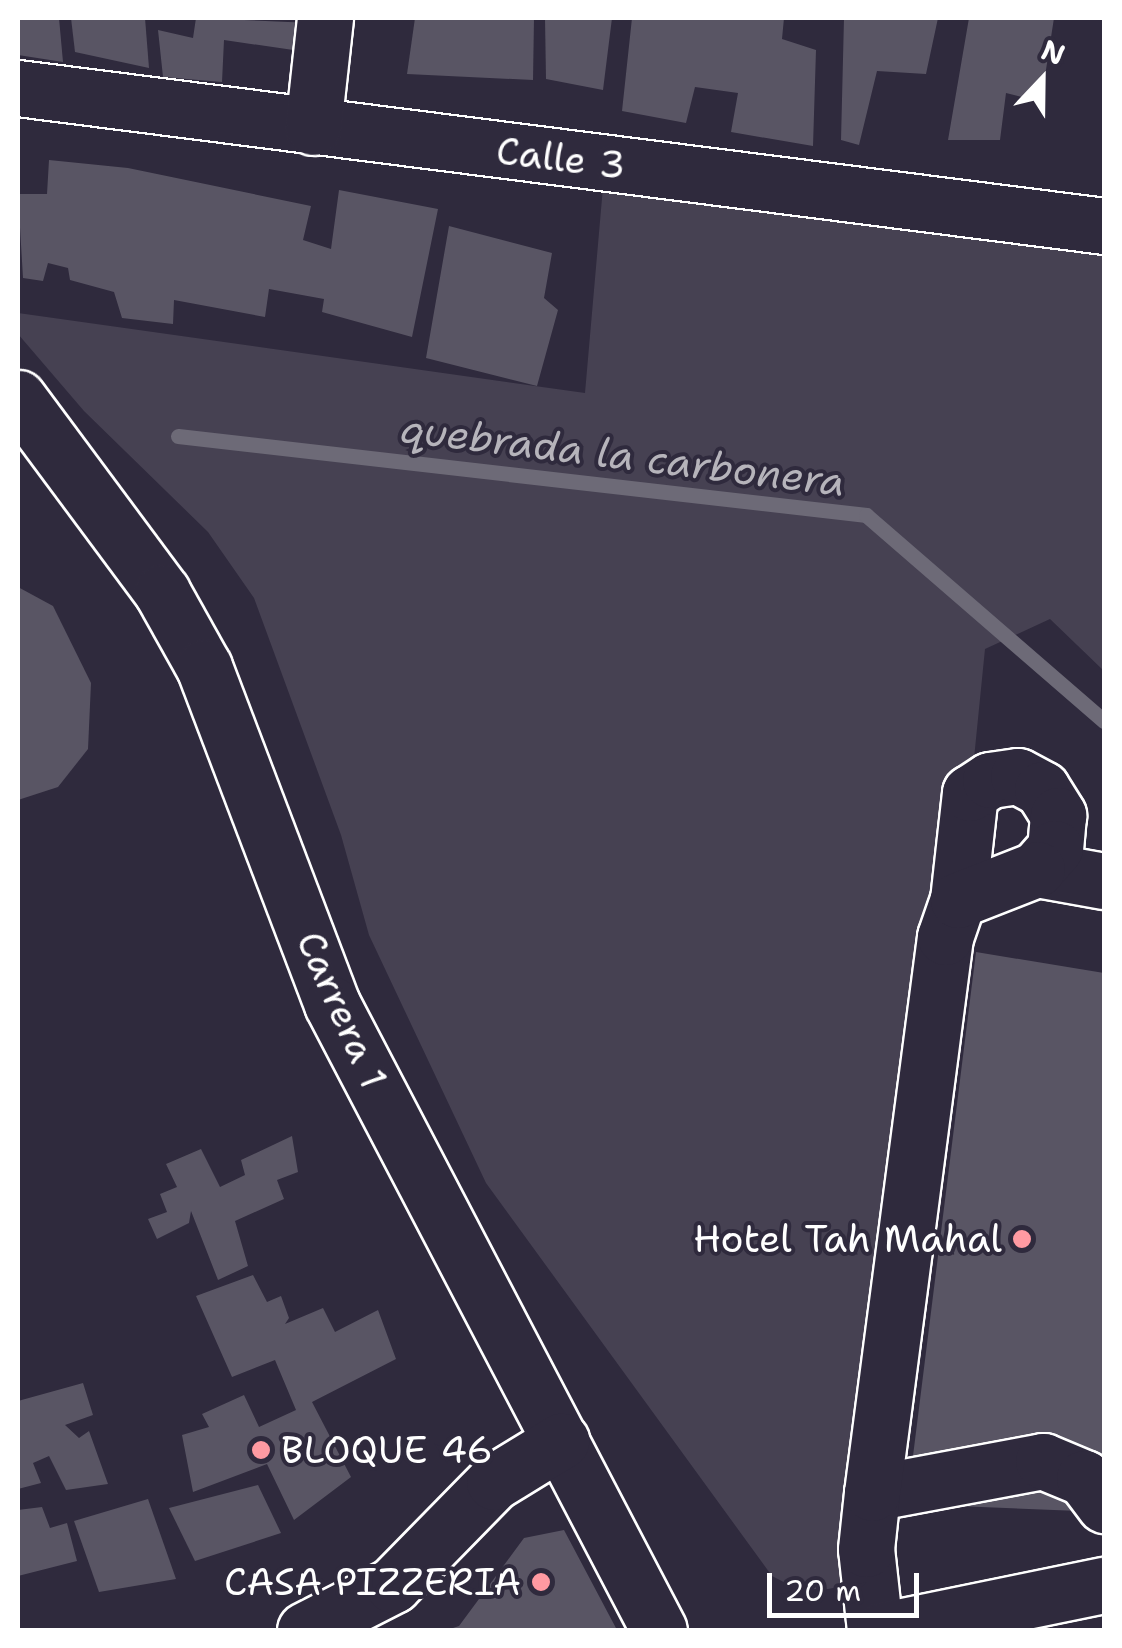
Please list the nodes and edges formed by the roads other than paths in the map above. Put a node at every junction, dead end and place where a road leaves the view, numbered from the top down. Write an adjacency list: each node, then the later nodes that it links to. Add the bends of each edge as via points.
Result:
1 (325, 18): 3 (street)
2 (18, 88): 3 (street, Calle 3)
3 (313, 127): 4 (street, Calle 3)
4 (1104, 226)
5 (18, 398): 9 (street, Carrera 1, via 162,592 204,667 332,1004)
6 (1037, 869): 7 (street); 8 (street); 8 (street, via 1056,848 1058,815 1042,789 1018,776 990,780 970,794)
7 (1104, 881)
8 (958, 900): 10 (street, via 945,937)
9 (561, 1441): 13 (street, via 494,1482 393,1586); 14 (street, Carrera 1)
10 (872, 1493): 11 (street, via 1043,1461 1084,1478); 15 (street, via 866,1549)
11 (1104, 1504)
12 (1104, 1586): 16 (street)
13 (305, 1630)
14 (659, 1630)
15 (874, 1630)
16 (884, 1630)

